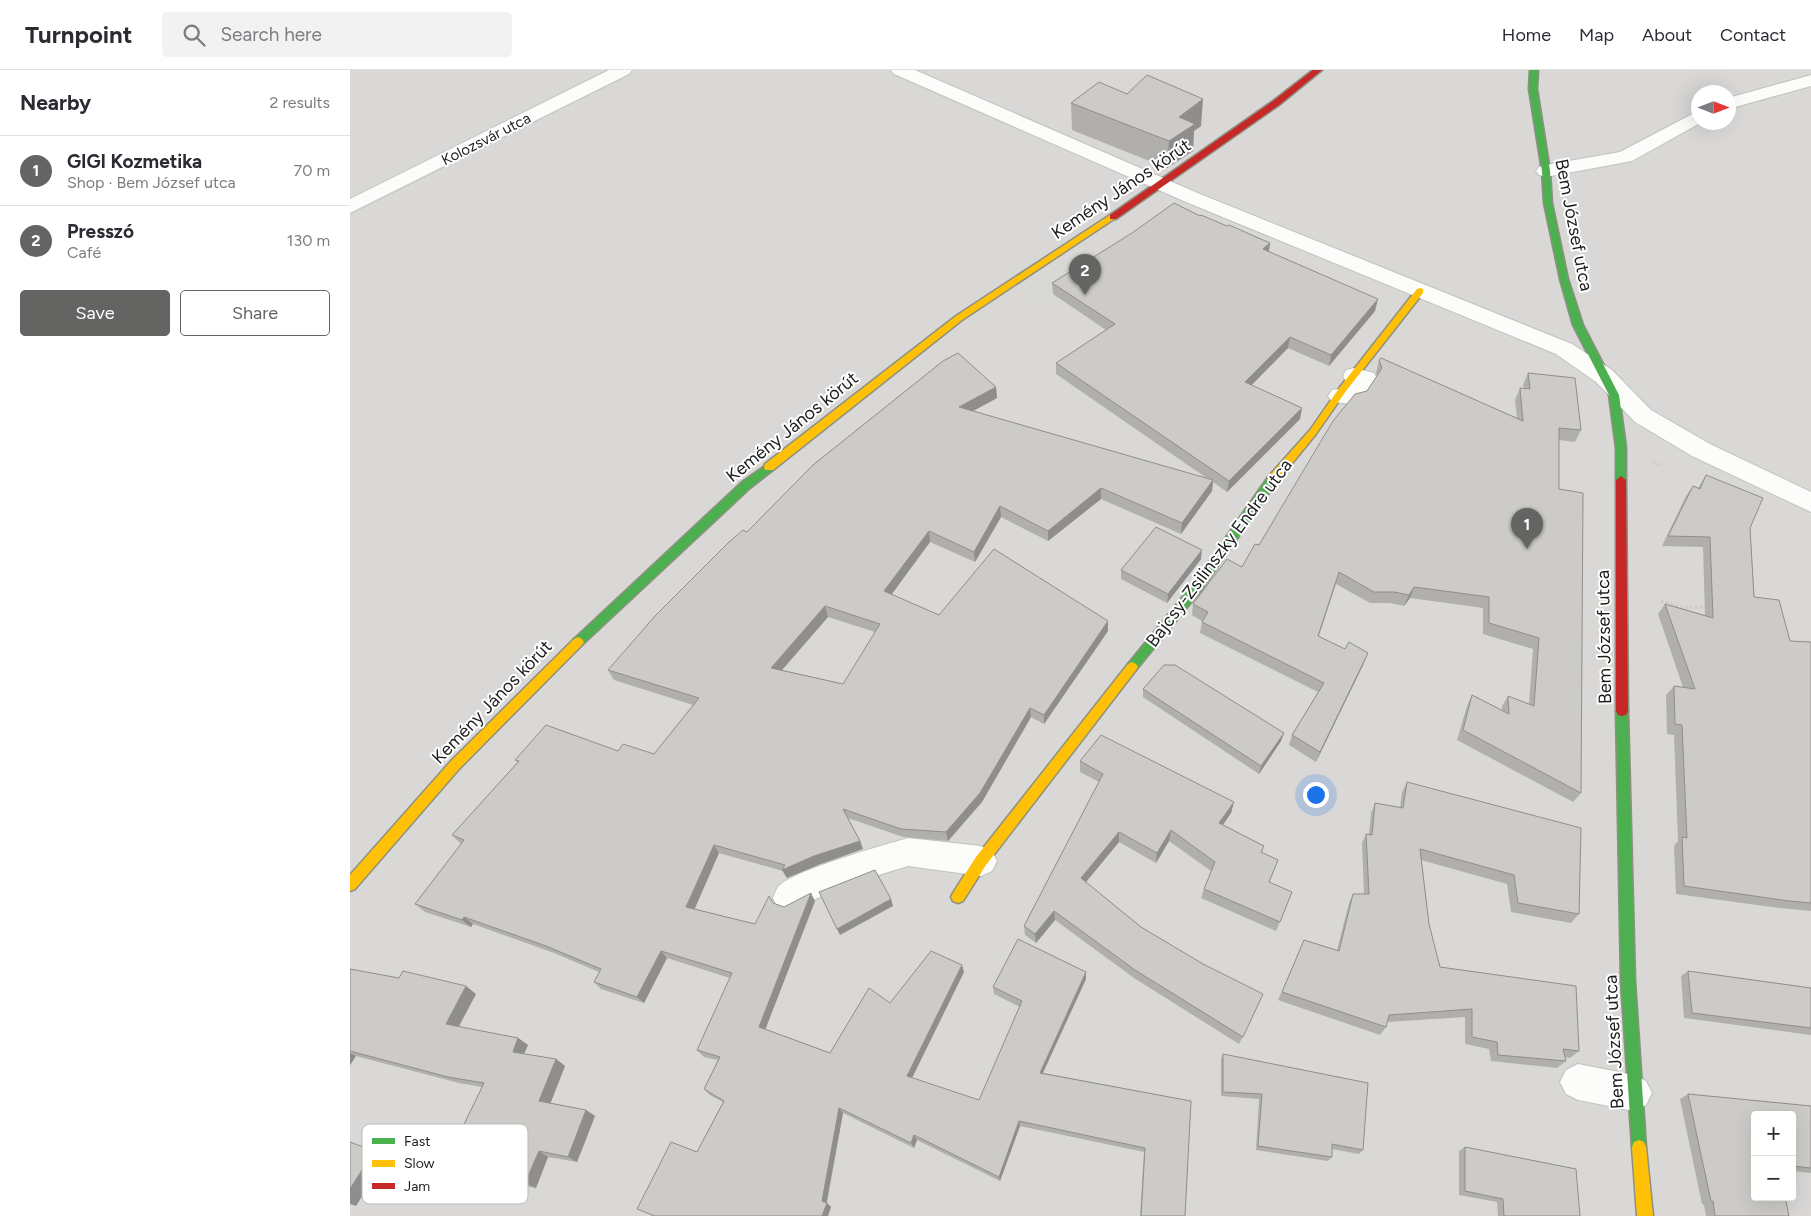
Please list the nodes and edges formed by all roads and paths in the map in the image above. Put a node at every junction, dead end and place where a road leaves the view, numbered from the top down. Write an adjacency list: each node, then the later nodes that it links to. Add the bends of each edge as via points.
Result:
1 (623, 70): 10 (street, Kolozsvár utca)
2 (900, 70): 9 (street)
3 (1318, 70): 9 (street, Kemény János körút)
4 (1534, 70): 8 (street, Bem József utca, via 1534,98)
5 (1811, 80): 6 (street)
6 (1736, 102)
7 (1691, 121): 8 (street, via 1625,158)
8 (1546, 171): 13 (street, Bem József utca, via 1548,203 1564,280 1578,325)
9 (1162, 184): 11 (street); 19 (street, Kemény János körút, via 959,318 746,485 558,660 455,764)
10 (350, 207)
11 (1420, 291): 12 (street); 13 (street, via 1547,341)
12 (1354, 376): 14 (street, via 1366,378 1354,396)
13 (1604, 376): 15 (street, via 1643,416 1701,450); 23 (street, Bem József utca, via 1614,395 1620,448 1628,981)
14 (1340, 396): 18 (street, Bajcsy-Zsilinszky Endre utca, via 1281,467 1198,586)
15 (1811, 503)
16 (1660, 601): 17 (path, via 1684,608)
17 (1704, 607)
18 (980, 861): 20 (street, Bajcsy-Zsilinszky Endre utca); 21 (street, via 908,852 860,866 802,889)
19 (350, 885)
20 (958, 897)
21 (789, 898)
22 (1578, 1082): 23 (street)
23 (1634, 1093): 24 (street, Bem József utca)
24 (1645, 1216)

